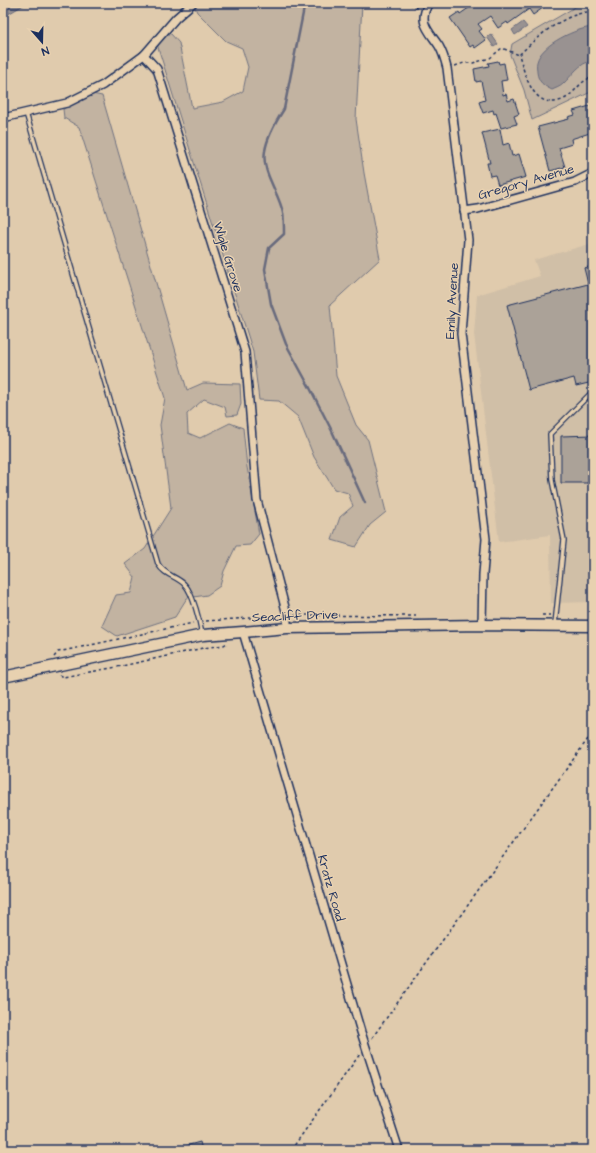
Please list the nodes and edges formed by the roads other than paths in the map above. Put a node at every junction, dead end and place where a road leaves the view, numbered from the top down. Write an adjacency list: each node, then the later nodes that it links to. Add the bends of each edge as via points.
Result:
1 (193, 3): 3 (street, via 176,18)
2 (428, 5): 7 (street, Emily Avenue, via 424,17 426,27 442,53 447,68)
3 (144, 55): 4 (street, via 103,85 67,103); 12 (street, Wigle Grove, via 158,70 245,352 257,500 287,615)
4 (26, 113): 5 (street); 14 (lane, via 158,564 162,571 188,589)
5 (3, 118)
6 (593, 173): 7 (street, Gregory Avenue, via 575,182)
7 (464, 211): 9 (street, Emily Avenue, via 468,240 460,334 486,539)
8 (593, 391): 10 (lane, via 550,434 552,480 564,540)
9 (482, 626): 10 (main road, Seacliff Drive); 12 (main road, Seacliff Drive)
10 (555, 626): 11 (main road, Seacliff Drive)
11 (593, 626)
12 (287, 628): 13 (main road, Seacliff Drive)
13 (243, 632): 14 (main road, Seacliff Drive); 16 (street, Kratz Road)
14 (202, 635): 15 (main road, Seacliff Drive)
15 (3, 676)
16 (399, 1150)

